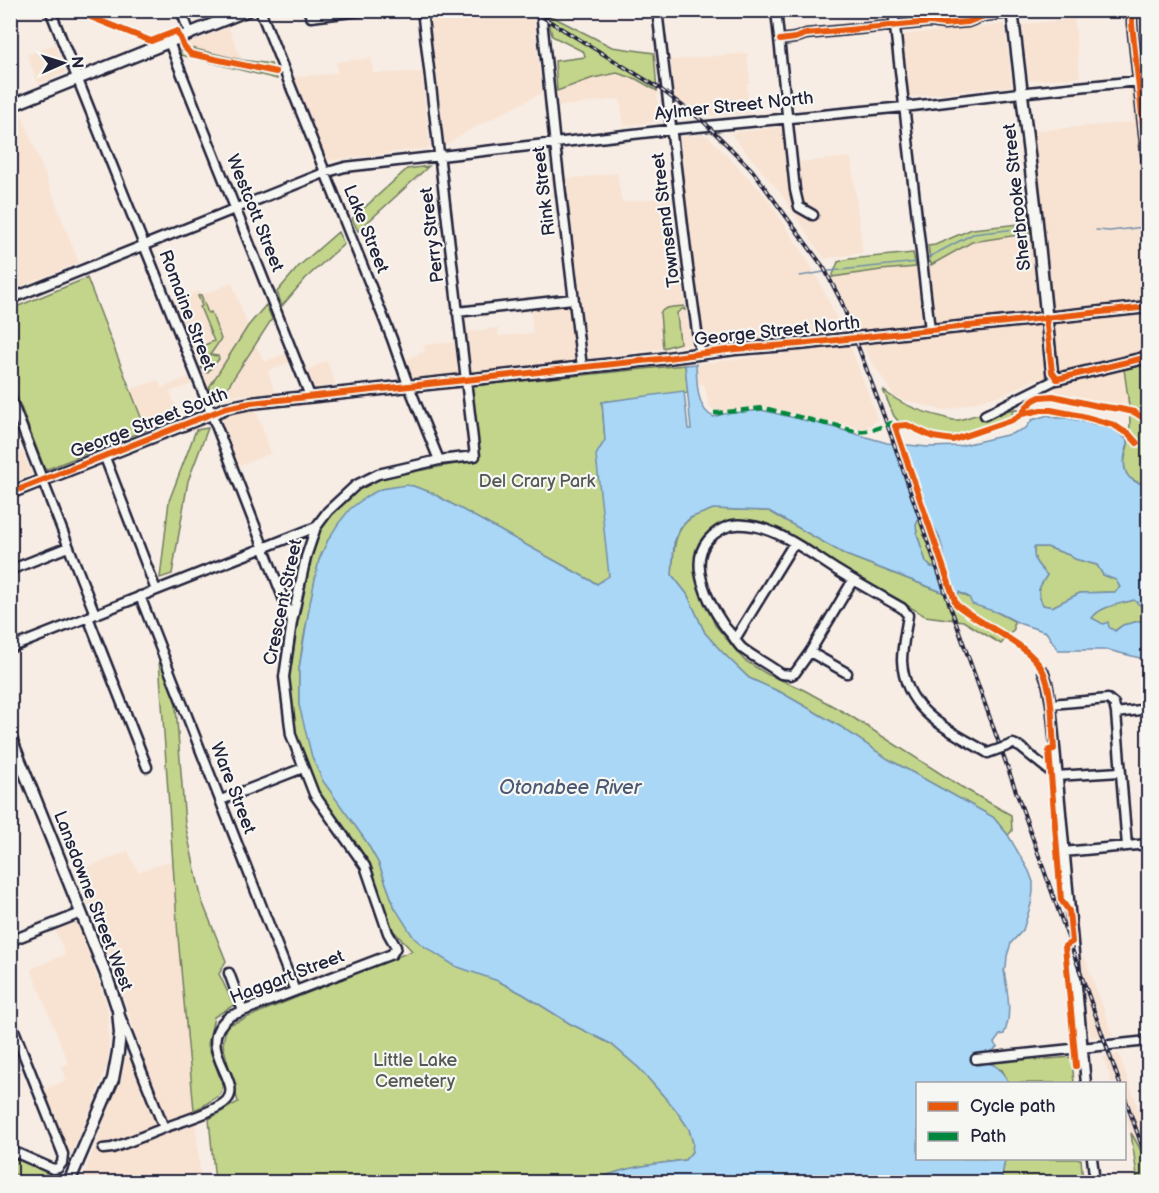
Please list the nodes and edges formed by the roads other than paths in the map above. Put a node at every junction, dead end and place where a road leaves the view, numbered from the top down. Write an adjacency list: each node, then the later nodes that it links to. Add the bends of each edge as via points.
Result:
1 (50, 10): 19 (street, Romaine Street)
2 (180, 10): 16 (street)
3 (248, 10): 16 (main road)
4 (260, 10): 30 (street, Lake Street)
5 (308, 10): 6 (street, via 311,16)
6 (368, 10)
7 (422, 10): 28 (street, Perry Street)
8 (540, 10): 26 (street, Rink Street)
9 (657, 10): 25 (street, Townsend Street)
10 (777, 10): 17 (street)
11 (893, 10): 15 (street)
12 (1036, 10): 14 (street)
13 (1131, 10): 20 (street)
14 (1012, 12): 15 (street, via 968,22); 21 (main road, Sherbrooke Street)
15 (894, 26): 17 (street); 23 (street)
16 (190, 34): 18 (main road)
17 (780, 40): 24 (street)
18 (169, 42): 19 (main road); 31 (street, Westcott Street)
19 (78, 80): 22 (main road); 33 (street, Romaine Street)
20 (1144, 81): 21 (street, Aylmer Street North); 27 (street)
21 (1022, 92): 23 (street, Aylmer Street North); 38 (main road, Sherbrooke Street)
22 (10, 106)
23 (904, 107): 24 (street, Aylmer Street North); 40 (street)
24 (788, 117): 25 (street, Aylmer Street North); 32 (street, via 799,207)
25 (671, 129): 26 (street, Aylmer Street North); 42 (street, Townsend Street)
26 (555, 142): 28 (street, Aylmer Street North); 35 (street, Rink Street)
27 (1148, 150): 29 (street)
28 (439, 155): 30 (street, Aylmer Street North); 37 (street, Perry Street)
29 (1149, 171)
30 (324, 173): 31 (street, Aylmer Street North); 47 (street, Lake Street)
31 (236, 209): 33 (street, Aylmer Street North); 48 (street, Westcott Street)
32 (813, 215)
33 (144, 246): 34 (street, Aylmer Street North); 50 (street, Romaine Street)
34 (10, 299)
35 (573, 299): 37 (street); 44 (street, Rink Street)
36 (1149, 307): 38 (main road, George Street North)
37 (457, 312): 46 (street, Perry Street)
38 (1046, 317): 39 (main road, George Street North); 41 (main road, Sherbrooke Street)
39 (1027, 321): 40 (main road, George Street North); 41 (main road, via 1042,324)
40 (930, 330): 42 (main road, George Street North)
41 (1048, 331): 45 (main road, Sherbrooke Street, via 1052,372)
42 (700, 353): 44 (main road, George Street North)
43 (1149, 357): 45 (main road)
44 (582, 367): 46 (main road, George Street North)
45 (1057, 379): 51 (street)
46 (466, 380): 47 (main road, George Street North); 53 (street, Perry Street)
47 (409, 386): 48 (main road, George Street South); 54 (street, Lake Street)
48 (310, 396): 50 (main road, George Street South, via 251,403)
49 (10, 397): 55 (street)
50 (211, 413): 52 (main road, George Street South); 59 (street, Romaine Street)
51 (985, 415)
52 (104, 456): 55 (main road, George Street South); 63 (street)
53 (475, 456): 54 (street, Crescent Street)
54 (439, 460): 57 (street, Crescent Street, via 378,474 356,485)
55 (43, 480): 56 (main road, George Street South); 60 (street)
56 (10, 493)
57 (316, 526): 59 (street); 66 (street, Crescent Street)
58 (794, 543): 62 (street); 67 (street); 67 (street, via 769,530 741,524 723,528 705,543 700,563 702,582 723,625)
59 (264, 547): 63 (street); 66 (street, Romaine Street)
60 (68, 548): 61 (street); 65 (street)
61 (10, 570)
62 (853, 580): 69 (street); 79 (street, bridge, via 908,615 902,660 907,685 921,708 942,727 988,753 1013,744)
63 (156, 590): 64 (street)
64 (140, 596): 65 (street); 80 (street, Ware Street)
65 (92, 615): 68 (street); 76 (street)
66 (292, 621): 77 (street, Crescent Street, via 285,691 291,735)
67 (735, 639): 69 (street, via 743,649 781,674 795,673)
68 (10, 648)
69 (810, 652): 71 (street)
70 (1043, 671): 72 (street)
71 (847, 673)
72 (1051, 704): 74 (street, via 1108,699); 79 (street)
73 (1149, 709): 74 (street)
74 (1116, 713): 78 (street)
75 (10, 736): 84 (main road, Lansdowne Street West)
76 (147, 767)
77 (303, 768): 80 (street); 86 (street, Crescent Street, via 314,794 365,866)
78 (1120, 772): 79 (street); 82 (street)
79 (1056, 776): 83 (street)
80 (220, 800): 88 (street, Ware Street)
81 (1149, 844): 82 (street)
82 (1127, 846): 83 (street)
83 (1064, 852): 93 (street)
84 (81, 913): 85 (street); 89 (main road, Lansdowne Street West)
85 (10, 940)
86 (396, 947): 88 (street, Haggart Street, via 392,954)
87 (229, 973): 90 (street)
88 (295, 991): 90 (street, Haggart Street)
89 (117, 1010): 94 (main road, Lansdowne Street West); 95 (street)
90 (243, 1011): 98 (street, Haggart Street, via 225,1020 216,1037 229,1097 220,1106)
91 (10, 1020): 100 (street, via 63,1154 62,1163 53,1169)
92 (1149, 1041): 93 (street)
93 (1082, 1048): 96 (street); 97 (street)
94 (118, 1052): 95 (street); 102 (main road, Lansdowne Street West, via 113,1079)
95 (137, 1056): 98 (street)
96 (976, 1059)
97 (1086, 1082)
98 (164, 1128): 99 (street, Haggart Street)
99 (103, 1149)
100 (10, 1150)
101 (1092, 1160): 103 (street)
102 (69, 1182)
103 (1095, 1182)

